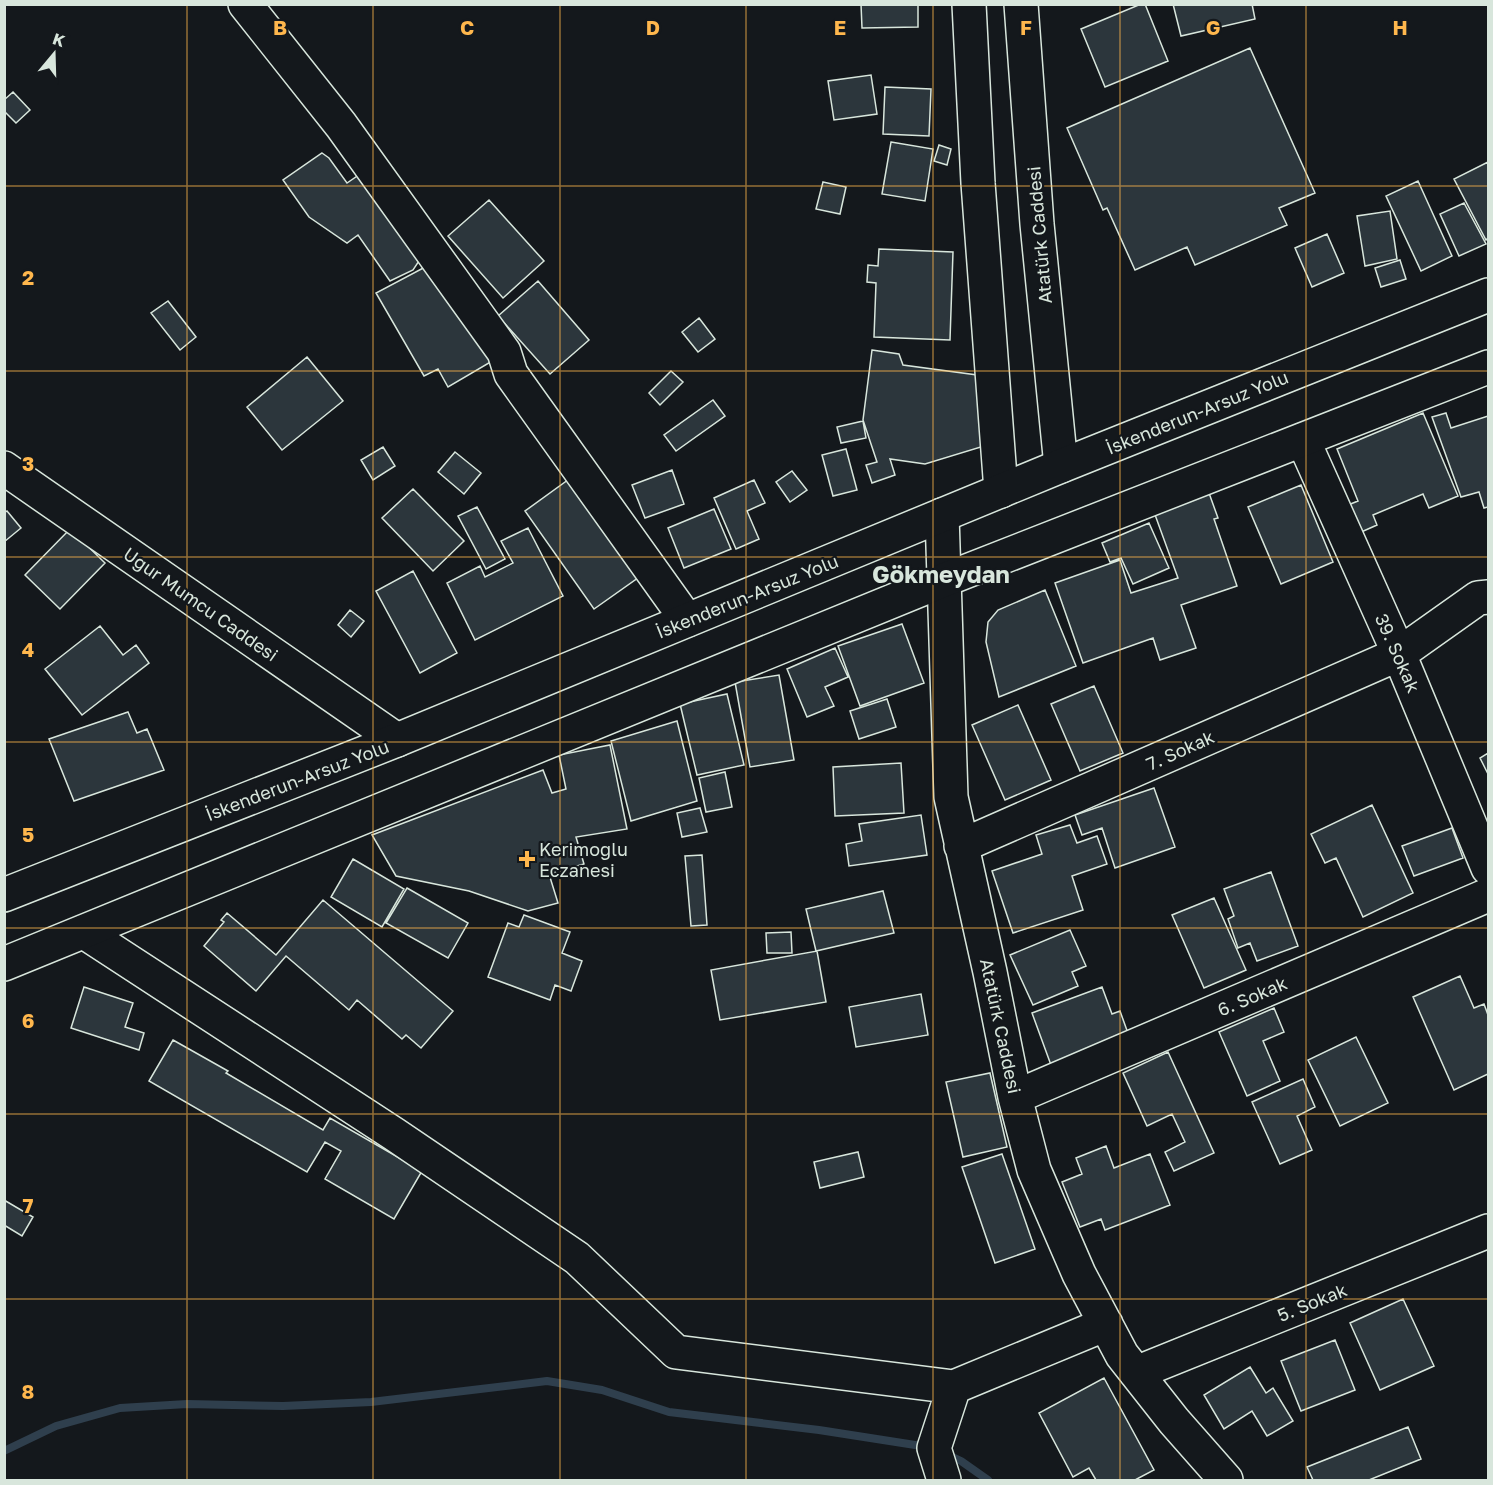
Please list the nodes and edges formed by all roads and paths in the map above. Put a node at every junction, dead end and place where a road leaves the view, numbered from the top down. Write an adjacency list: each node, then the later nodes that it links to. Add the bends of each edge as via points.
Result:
1 (244, 4): 13 (street, via 341,125 504,352 511,374)
2 (969, 4): 9 (street)
3 (1021, 4): 7 (street, Atatürk Caddesi, via 1037,224)
4 (1488, 296): 7 (street, İskenderun-Arsuz Yolu)
5 (1488, 367): 6 (street)
6 (1303, 440): 11 (street); 14 (street, 39. Sokak)
7 (1061, 466): 9 (street, İskenderun-Arsuz Yolu)
8 (4, 468): 15 (street, Uğur Mumcu Caddesi)
9 (1001, 491): 10 (street, İskenderun-Arsuz Yolu)
10 (942, 515): 11 (street, Atatürk Caddesi); 13 (street, İskenderun-Arsuz Yolu)
11 (944, 580): 16 (street, Atatürk Caddesi, via 951,797); 20 (street)
12 (1488, 597): 14 (street, 7. Sokak, via 1478,598)
13 (687, 620): 15 (street, İskenderun-Arsuz Yolu)
14 (1399, 654): 16 (street, 7. Sokak); 17 (street, 39. Sokak)
15 (397, 740): 18 (street, İskenderun-Arsuz Yolu)
16 (961, 846): 22 (street, Atatürk Caddesi)
17 (1488, 868)
18 (4, 895)
19 (1488, 895): 22 (street, 6. Sokak)
20 (84, 932): 21 (street); 26 (street, via 577,1258 676,1352)
21 (4, 964)
22 (1015, 1097): 24 (street, Atatürk Caddesi, via 1034,1170 1079,1274)
23 (1488, 1231): 25 (street, 5. Sokak)
24 (1106, 1324): 25 (street, Atatürk Caddesi); 26 (street)
25 (1136, 1372): 28 (street, Atatürk Caddesi)
26 (954, 1387): 27 (street, via 934,1448)
27 (945, 1480)
28 (1226, 1480)

